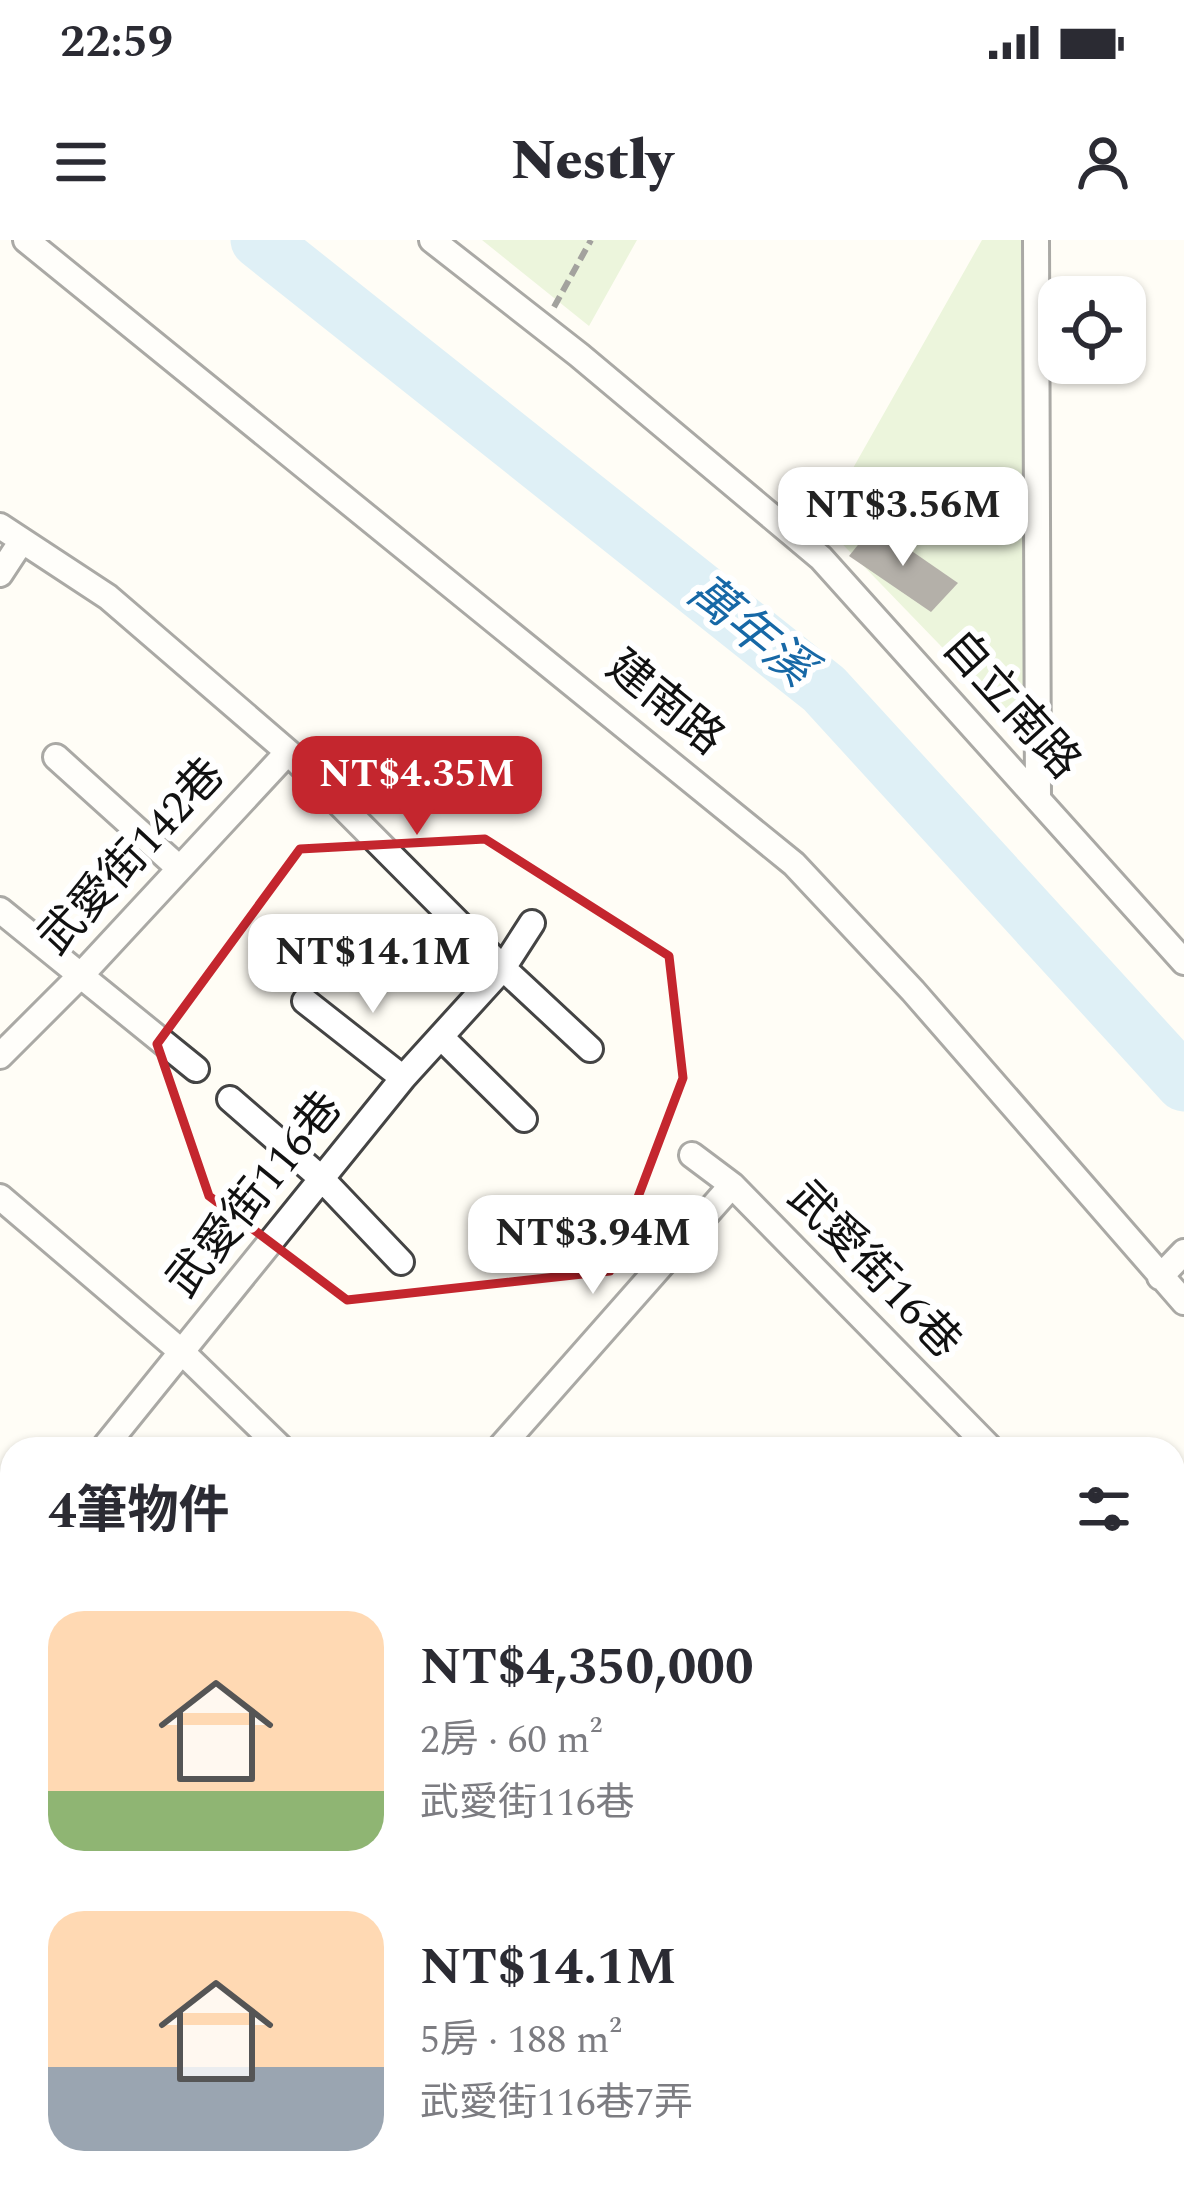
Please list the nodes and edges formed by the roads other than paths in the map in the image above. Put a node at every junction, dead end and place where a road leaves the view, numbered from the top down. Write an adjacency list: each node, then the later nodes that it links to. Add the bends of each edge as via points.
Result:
1 (26, 240): 30 (street, 建南路, via 794,864)
2 (432, 240): 9 (street, 自立南路, via 821,558)
3 (1036, 240): 9 (street)
4 (0, 526): 5 (street, 武愛街142巷)
5 (21, 542): 6 (street); 7 (street, 武愛街142巷, via 108,597)
6 (0, 574)
7 (287, 752): 10 (street, 武愛街142巷); 14 (street)
8 (56, 757): 10 (street)
9 (1038, 797): 13 (street, 自立南路)
10 (179, 868): 15 (street, 武愛街142巷)
11 (0, 910): 15 (street)
12 (532, 923): 14 (street, 武愛街116巷)
13 (1184, 962)
14 (503, 968): 17 (street, 武愛街116巷); 18 (street)
15 (82, 974): 19 (street, 武愛街142巷); 20 (street)
16 (305, 1001): 21 (street)
17 (441, 1036): 21 (street, 武愛街116巷); 23 (street)
18 (590, 1049)
19 (0, 1056)
20 (196, 1070)
21 (403, 1078): 25 (street, 武愛街116巷)
22 (230, 1099): 25 (street)
23 (524, 1119)
24 (692, 1155): 26 (street, 武愛街16巷)
25 (321, 1178): 29 (street); 32 (street, 武愛街116巷)
26 (732, 1185): 35 (street); 36 (street, 武愛街16巷)
27 (5, 1212): 32 (street)
28 (1184, 1252): 30 (street)
29 (401, 1262)
30 (1160, 1277): 31 (street, 建南路)
31 (1184, 1302)
32 (183, 1354): 33 (street, 武愛街116巷); 34 (street)
33 (113, 1437)
34 (269, 1437)
35 (511, 1437)
36 (979, 1437)

